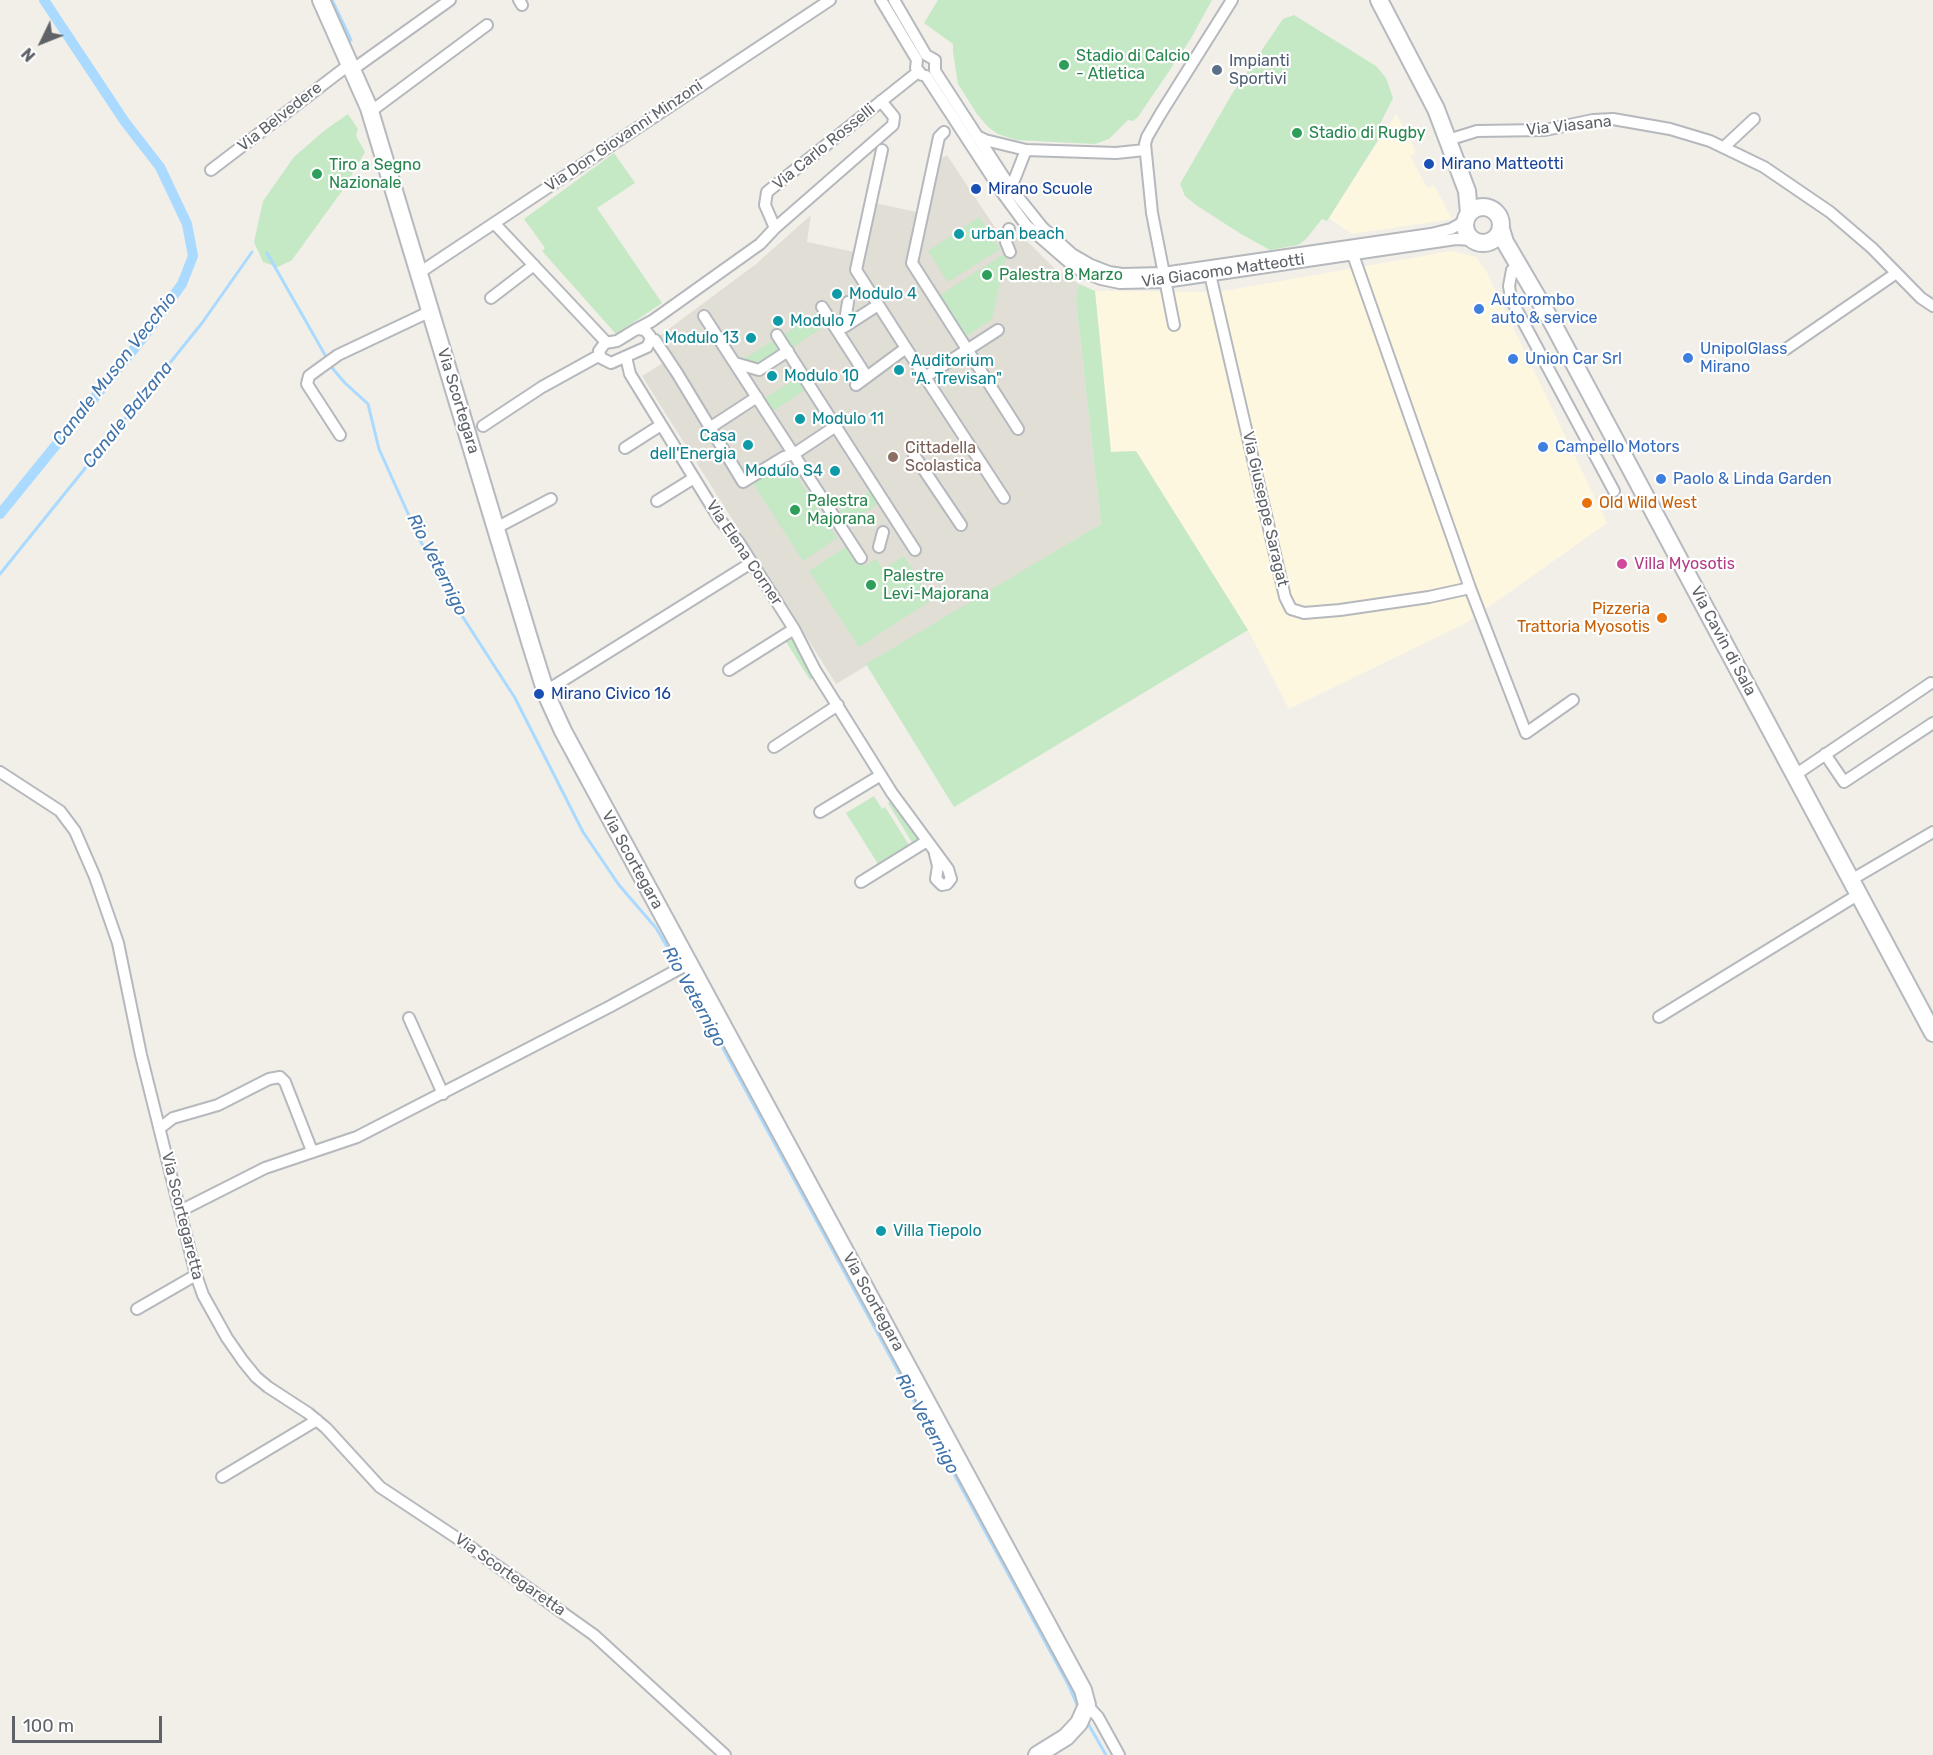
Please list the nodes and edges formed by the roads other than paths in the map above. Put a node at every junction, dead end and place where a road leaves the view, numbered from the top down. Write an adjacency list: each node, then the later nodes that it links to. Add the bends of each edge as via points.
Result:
1 (321, 0): 10 (street)
2 (450, 0): 10 (street, Via Belvedere, via 359,65)
3 (830, 0): 26 (street, Via Don Giovanni Minzoni)
4 (881, 0): 9 (street, Via Giacomo Matteotti)
5 (894, 0): 9 (street, Via Giacomo Matteotti)
6 (1232, 0): 21 (street, via 1147,137)
7 (1379, 0): 17 (street)
8 (486, 25): 13 (street)
9 (922, 57): 11 (street, Via Giacomo Matteotti, via 916,68); 11 (street, Via Giacomo Matteotti, via 935,60)
10 (351, 66): 13 (street, Via Scortegara); 22 (street, Via Belvedere)
11 (926, 73): 12 (street, Via Carlo Rosselli); 16 (street, Via Giacomo Matteotti); 38 (street, Via Giacomo Matteotti, via 1001,191 1026,225 1055,252 1081,271 1101,279 1120,283)
12 (882, 101): 27 (street, via 894,117 893,125); 27 (street, Via Carlo Rosselli, via 767,192 765,205)
13 (370, 112): 36 (street, Via Scortegara)
14 (1754, 119): 18 (street)
15 (944, 132): 56 (street, via 939,137 912,263)
16 (977, 136): 20 (street); 23 (street, Via Giacomo Matteotti)
17 (1450, 139): 18 (street, Via Viasana, via 1477,131 1545,130 1613,119 1670,129); 24 (street); 25 (street, via 1467,191)
18 (1724, 147): 37 (street, Via Viasana, via 1764,167 1830,212)
19 (882, 150): 41 (street, via 856,270)
20 (1026, 150): 21 (street); 23 (street)
21 (1145, 150): 38 (street)
22 (211, 170)
23 (1011, 188): 38 (street, Via Giacomo Matteotti, via 1043,228 1080,260 1108,272)
24 (1488, 207): 25 (street, via 1478,207); 29 (street, via 1501,218)
25 (1467, 217): 30 (street, via 1466,231); 31 (street, Via Giacomo Matteotti, via 1451,229 1437,233)
26 (494, 223): 33 (street); 36 (street, Via Don Giovanni Minzoni)
27 (775, 228): 46 (street, via 760,244)
28 (1009, 229): 32 (street, via 1006,242)
29 (1501, 229): 30 (street, via 1495,239); 47 (street, Via Cavin di Sala, via 1511,254)
30 (1479, 242): 31 (street, Via Giacomo Matteotti, via 1456,239); 34 (street, Via Cavin di Sala)
31 (1351, 250): 35 (street, Via Giacomo Matteotti); 88 (street)
32 (1011, 252)
33 (534, 265): 39 (street); 53 (street)
34 (1512, 270): 47 (street, Via Cavin di Sala); 77 (street, via 1511,299)
35 (1209, 271): 38 (street, Via Giacomo Matteotti); 88 (street, Via Giuseppe Saragat, via 1285,597 1291,609 1304,613 1340,610)
36 (419, 273): 44 (street, Via Scortegara)
37 (1895, 274): 42 (street, Via Viasana); 55 (street)
38 (1164, 278): 48 (street)
39 (491, 298)
40 (848, 302): 41 (street, via 844,327)
41 (878, 305): 54 (street)
42 (1933, 306)
43 (822, 308): 63 (street)
44 (430, 311): 72 (street, via 334,358 309,376 307,384); 82 (street, Via Scortegara)
45 (704, 315): 61 (street)
46 (652, 321): 49 (street); 52 (street)
47 (1553, 324): 100 (street, Via Cavin di Sala)
48 (1174, 325)
49 (638, 329): 52 (street, via 645,330); 53 (street, via 617,341)
50 (998, 330): 56 (street)
51 (777, 335): 57 (street)
52 (650, 338): 59 (street, via 644,350); 70 (street)
53 (606, 342): 58 (street)
54 (906, 348): 63 (street); 64 (street)
55 (1786, 349)
56 (967, 350): 64 (street); 71 (street)
57 (788, 351): 61 (street, via 759,369); 69 (street)
58 (600, 355): 60 (street, via 604,361); 68 (street)
59 (626, 357): 60 (street); 62 (street, Via Elena Corner)
60 (614, 362): 62 (street, Via Elena Corner)
61 (735, 363): 66 (street)
62 (630, 374): 67 (street, Via Elena Corner)
63 (867, 377): 65 (street)
64 (925, 377): 78 (street)
65 (856, 385)
66 (757, 398): 70 (street); 74 (street)
67 (661, 425): 73 (street); 76 (street, Via Elena Corner)
68 (483, 426)
69 (836, 426): 74 (street); 85 (street)
70 (711, 427): 74 (street, via 744,482)
71 (1018, 429)
72 (340, 435)
73 (625, 448)
74 (794, 454): 86 (street)
75 (914, 454): 81 (street)
76 (694, 478): 80 (street); 87 (street, Via Elena Corner)
77 (1614, 491)
78 (1004, 498)
79 (551, 499): 82 (street)
80 (657, 501)
81 (961, 525)
82 (496, 528): 92 (street, Via Scortegara)
83 (884, 532): 84 (street)
84 (879, 547)
85 (915, 550)
86 (861, 558)
87 (751, 563): 89 (street, Via Elena Corner); 92 (street)
88 (1470, 588): 93 (street, via 1526,733)
89 (794, 628): 90 (street); 94 (street, Via Elena Corner)
90 (729, 670)
91 (1931, 683): 97 (street)
92 (546, 691): 107 (street, Via Scortegara, via 563,731)
93 (1573, 700)
94 (838, 705): 96 (street); 99 (street, Via Elena Corner)
95 (1933, 723): 97 (street, via 1844,782)
96 (774, 747)
97 (1826, 754): 100 (street)
98 (0, 772): 112 (street, Via Scortegaretta, via 60,811 81,843 111,920)
99 (881, 775): 101 (street); 103 (street, Via Elena Corner)
100 (1795, 775): 106 (street, Via Cavin di Sala)
101 (820, 812)
102 (1933, 832): 106 (street)
103 (927, 842): 104 (street, Via Elena Corner); 105 (street)
104 (935, 854)
105 (861, 882)
106 (1855, 887): 108 (street); 110 (street, Via Cavin di Sala)
107 (688, 963): 111 (street); 119 (street, Via Scortegara, via 1076,1675 1086,1698)
108 (1659, 1017)
109 (409, 1018): 111 (street)
110 (1932, 1029)
111 (443, 1094): 113 (street, via 357,1137)
112 (160, 1128): 113 (street, via 173,1118 218,1105 280,1077); 114 (street, Via Scortegaretta)
113 (312, 1151): 114 (street, via 265,1168)
114 (180, 1211): 115 (street, Via Scortegaretta)
115 (196, 1275): 116 (street); 117 (street, Via Scortegaretta, via 227,1338 256,1377)
116 (137, 1309)
117 (317, 1420): 118 (street); 120 (street, Via Scortegaretta, via 380,1487 594,1635)
118 (222, 1477)
119 (1084, 1713): 121 (street, via 1066,1737); 122 (street, Via Scortegara, via 1098,1717)
120 (725, 1755)
121 (1037, 1755)
122 (1119, 1755)

